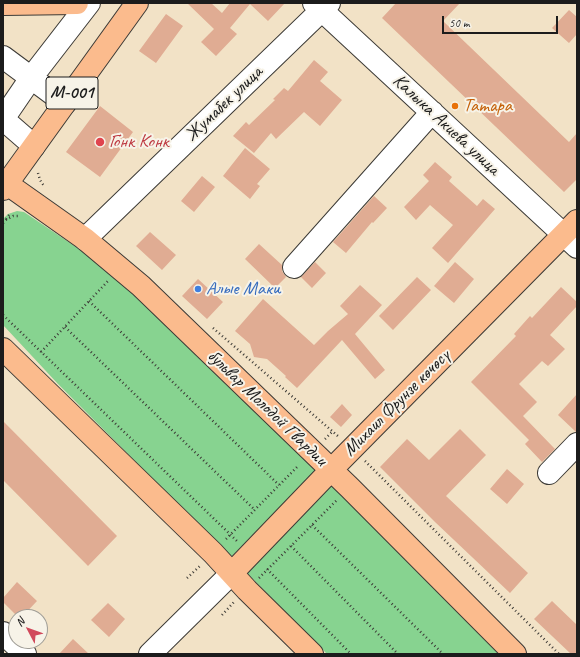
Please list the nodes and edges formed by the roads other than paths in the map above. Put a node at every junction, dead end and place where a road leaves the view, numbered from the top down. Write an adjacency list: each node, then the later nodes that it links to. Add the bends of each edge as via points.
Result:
1 (77, 3): 4 (main road)
2 (89, 3): 7 (street)
3 (137, 3): 8 (main road, М-001)
4 (3, 4)
5 (322, 5): 9 (street, Калыка Акиева улица); 14 (street, Жумабек улица)
6 (3, 57): 7 (street)
7 (31, 78): 8 (street); 10 (street)
8 (65, 103): 11 (main road, М-001)
9 (432, 112): 13 (street, Калыка Акиева улица); 15 (street)
10 (3, 119): 11 (street)
11 (34, 146): 12 (main road, М-001)
12 (4, 185): 14 (main road, бульвар Молодой Гвардии)
13 (573, 234): 18 (main road, Михаил Фрунзе көчөсү)
14 (85, 239): 18 (main road, бульвар Молодой Гвардии, via 141,286)
15 (294, 266)
16 (3, 349): 20 (main road)
17 (577, 444): 19 (street)
18 (332, 470): 20 (main road, Михаил Фрунзе көчөсү); 25 (main road, бульвар Молодой Гвардии)
19 (549, 472)
20 (232, 573): 23 (street, Михаил Фрунзе көчөсү); 24 (main road)
21 (3, 633): 22 (street)
22 (25, 654)
23 (150, 654)
24 (312, 654)
25 (515, 654)

